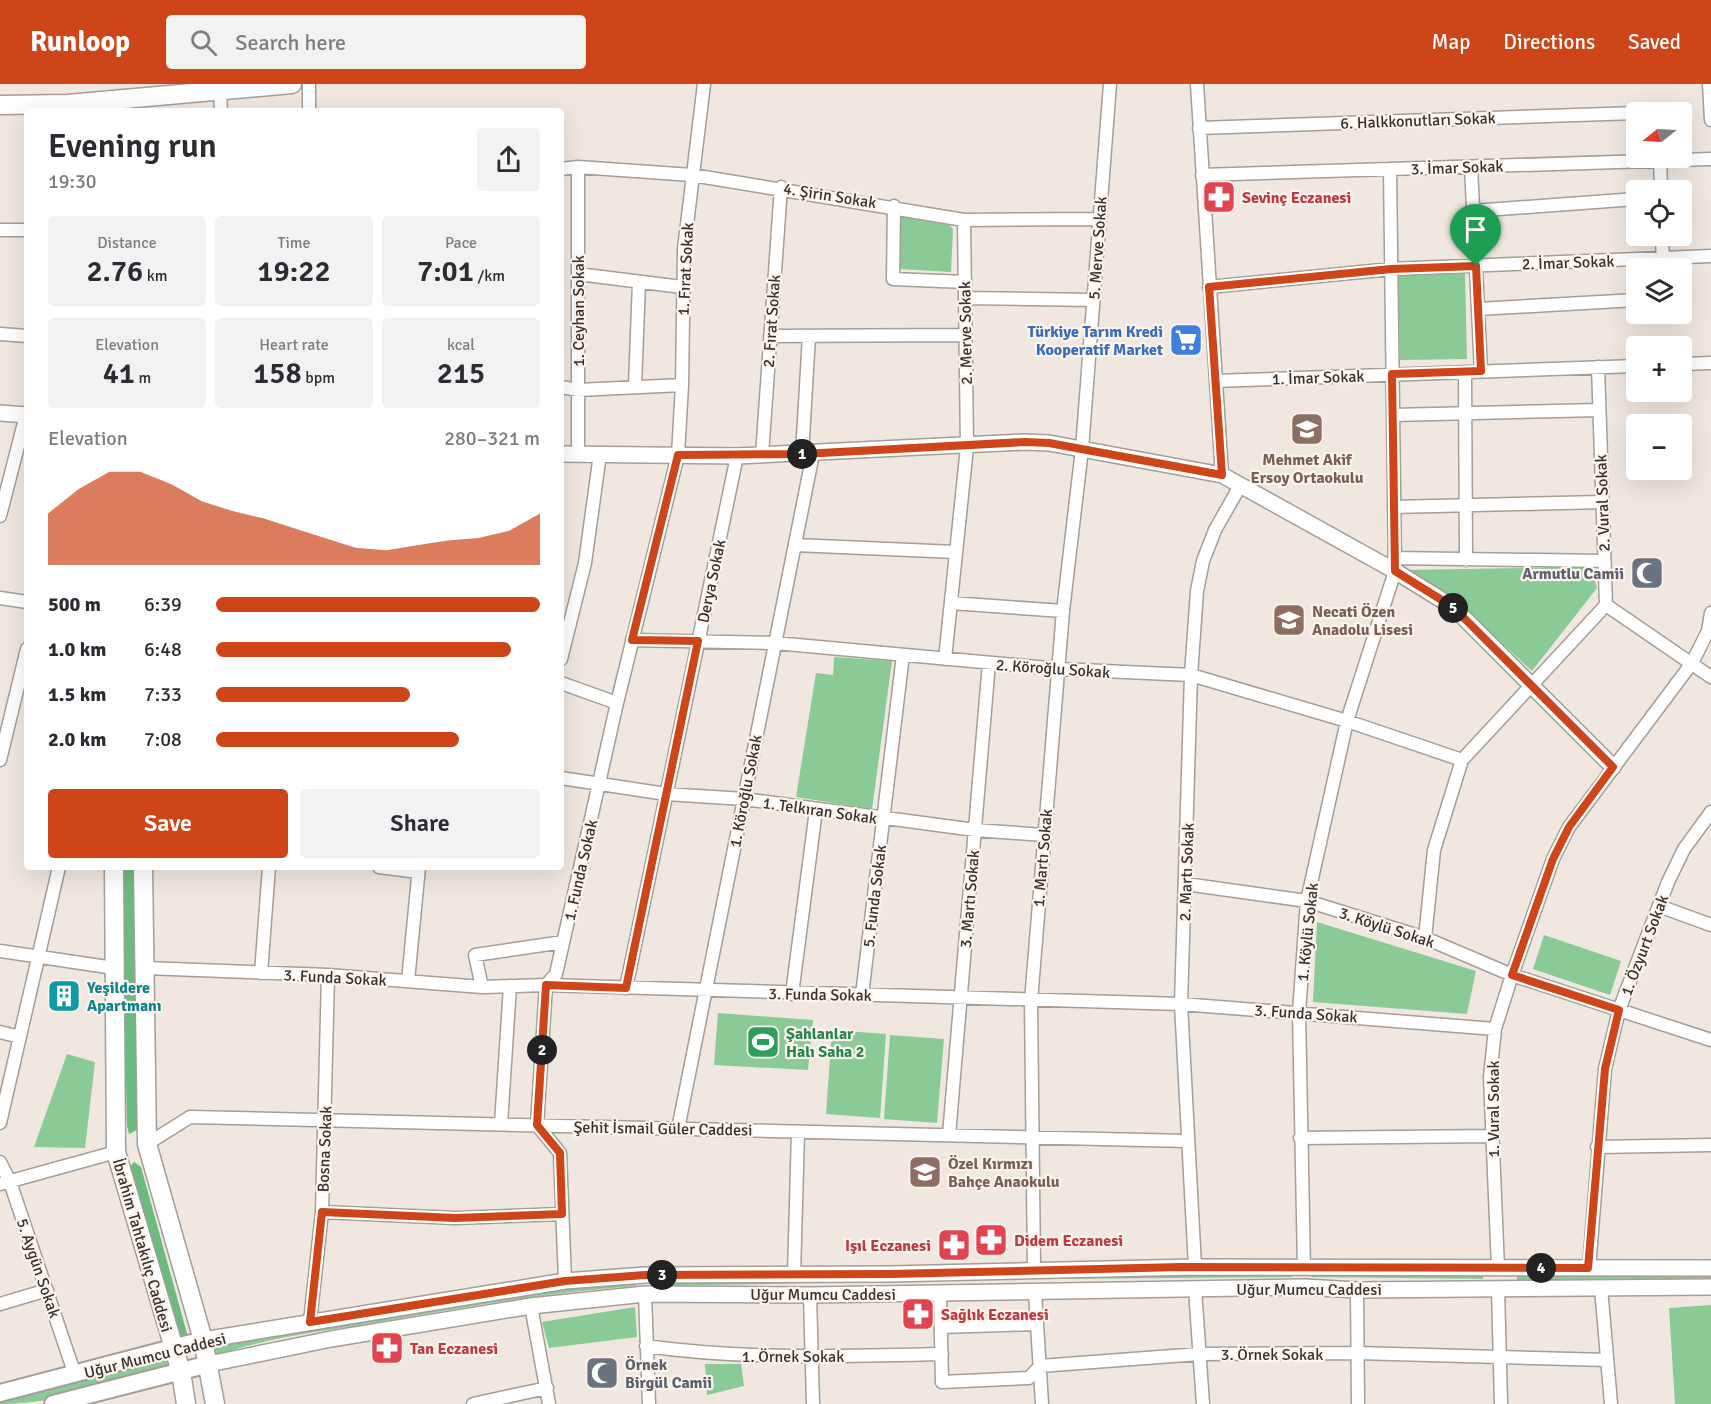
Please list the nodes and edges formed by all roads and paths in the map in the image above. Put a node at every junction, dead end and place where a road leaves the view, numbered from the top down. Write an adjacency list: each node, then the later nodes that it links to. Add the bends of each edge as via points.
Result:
1 (292, 84): 7 (main road)
2 (309, 84): 12 (street)
3 (704, 84): 23 (street, 1. Fırat Sokak)
4 (1110, 84): 29 (street, 5. Merve Sokak)
5 (1197, 84): 15 (street)
6 (1709, 84): 14 (street)
7 (220, 92): 8 (main road); 11 (street)
8 (131, 98): 9 (main road)
9 (99, 99): 10 (main road)
10 (0, 105)
11 (221, 108)
12 (309, 108)
13 (1626, 112): 15 (street, 6. Halkkonutları Sokak)
14 (1711, 120)
15 (1199, 128): 24 (street)
16 (1692, 159): 17 (street, 3. İmar Sokak)
17 (1711, 159)
18 (1626, 160): 20 (street, 3. İmar Sokak)
19 (578, 167): 21 (street, 4. Şirin Sokak); 23 (street, 4. Şirin Sokak); 38 (street, 1. Ceyhan Sokak)
20 (1471, 167): 22 (street, 3. İmar Sokak); 28 (street)
21 (564, 169)
22 (1390, 169): 24 (street, 3. İmar Sokak); 37 (street, 1. Köylü Sokak)
23 (692, 175): 25 (street, 4. Şirin Sokak); 42 (street, 1. Fırat Sokak)
24 (1202, 175): 41 (street)
25 (781, 187): 27 (street, 4. Şirin Sokak); 50 (street, 2. Fırat Sokak)
26 (1626, 200): 28 (street)
27 (894, 206): 30 (street, 4. Şirin Sokak); 40 (street, via 893,279)
28 (1473, 211): 36 (street)
29 (1099, 219): 30 (street, 4. Şirin Sokak); 44 (street, 5. Merve Sokak)
30 (964, 220): 40 (street, 2. Merve Sokak)
31 (0, 230): 32 (street)
32 (24, 230)
33 (1711, 256): 34 (street, 2. İmar Sokak)
34 (1692, 259)
35 (1626, 264): 36 (street, 2. İmar Sokak)
36 (1476, 266): 37 (street, 2. İmar Sokak); 46 (street)
37 (1391, 269): 41 (street, 2. İmar Sokak); 58 (street, 1. Köylü Sokak)
38 (578, 274): 39 (street); 63 (street, 1. Ceyhan Sokak)
39 (639, 282): 42 (street); 61 (street)
40 (965, 282): 43 (street, 2. Merve Sokak)
41 (1209, 287): 59 (street)
42 (682, 288): 60 (street, 1. Fırat Sokak)
43 (965, 298): 44 (street); 48 (street, 2. Merve Sokak)
44 (1093, 300): 71 (street, 5. Merve Sokak)
45 (1626, 301): 46 (street)
46 (1478, 309): 56 (street)
47 (0, 334): 49 (street)
48 (965, 335): 51 (street); 70 (street, 2. Merve Sokak)
49 (24, 336)
50 (770, 336): 51 (street); 77 (street, 2. Fırat Sokak)
51 (808, 336): 75 (street, 1. Köroğlu Sokak)
52 (1711, 363): 53 (street)
53 (1692, 364)
54 (1626, 366): 55 (street, 1. İmar Sokak)
55 (1598, 367): 56 (street, 1. İmar Sokak); 64 (street, 2. Vural Sokak)
56 (1481, 371): 57 (street, 1. İmar Sokak)
57 (1464, 372): 58 (street, 1. İmar Sokak); 66 (street)
58 (1392, 374): 59 (street, 1. İmar Sokak); 68 (street, 1. Köylü Sokak)
59 (1216, 381): 79 (street)
60 (682, 385): 61 (street); 76 (street, 1. Fırat Sokak)
61 (635, 386): 63 (street)
62 (564, 388): 63 (street)
63 (578, 390): 73 (street, 1. Ceyhan Sokak)
64 (1599, 410): 66 (street); 81 (street, 2. Vural Sokak)
65 (0, 413): 67 (street)
66 (1465, 413): 68 (street); 82 (street)
67 (24, 415)
68 (1393, 415): 83 (street, 1. Köylü Sokak)
69 (24, 426): 84 (street)
70 (967, 447): 71 (street, via 1025,442); 75 (street); 86 (street, 2. Merve Sokak)
71 (1082, 449): 79 (street); 94 (street, 1. Martı Sokak)
72 (564, 454): 73 (street)
73 (578, 454): 74 (street)
74 (600, 454): 76 (street); 99 (street, via 585,563)
75 (808, 454): 77 (street); 85 (street, 1. Köroğlu Sokak)
76 (678, 455): 78 (street); 96 (street, 1. Funda Sokak)
77 (762, 455): 78 (street)
78 (737, 456): 97 (street, Derya Sokak)
79 (1222, 475): 80 (street)
80 (1240, 486): 89 (street); 106 (street, 2. Martı Sokak, via 1203,561)
81 (1602, 502): 82 (street); 88 (street, 2. Vural Sokak)
82 (1466, 505): 83 (street); 87 (street)
83 (1394, 507): 89 (street, 1. Köylü Sokak)
84 (0, 516)
85 (795, 545): 86 (street); 98 (street, 1. Köroğlu Sokak)
86 (956, 552): 92 (street, 2. Merve Sokak)
87 (1466, 560): 88 (street); 89 (street)
88 (1604, 561): 93 (street, 2. Vural Sokak)
89 (1395, 564): 109 (street, via 1453,607); 111 (street, 1. Köylü Sokak)
90 (0, 598): 91 (street)
91 (24, 602)
92 (951, 603): 94 (street); 101 (street, 2. Merve Sokak)
93 (1605, 605): 104 (street); 109 (street)
94 (1063, 611): 105 (street, 1. Martı Sokak)
95 (1711, 613): 104 (street, 1. Vural Sokak)
96 (632, 640): 97 (street, 2. Köroğlu Sokak); 110 (street, 1. Funda Sokak)
97 (698, 641): 98 (street, 2. Köroğlu Sokak); 118 (street, Derya Sokak)
98 (775, 643): 100 (street, 2. Köroğlu Sokak); 119 (street, 1. Köroğlu Sokak)
99 (564, 647)
100 (903, 655): 101 (street, 2. Köroğlu Sokak); 122 (street, 5. Funda Sokak)
101 (945, 659): 103 (street, 2. Köroğlu Sokak)
102 (24, 660): 112 (street)
103 (989, 663): 105 (street, 2. Köroğlu Sokak); 123 (street, 3. Martı Sokak)
104 (1692, 663): 107 (street); 115 (street, 1. Vural Sokak)
105 (1059, 669): 106 (street, 2. Köroğlu Sokak); 124 (street, 1. Martı Sokak)
106 (1191, 675): 111 (street, 2. Köroğlu Sokak); 130 (street, 2. Martı Sokak)
107 (1711, 677)
108 (564, 684): 110 (street)
109 (1533, 685): 114 (street); 115 (street)
110 (617, 703): 117 (street, 1. Funda Sokak)
111 (1347, 721): 114 (street, 2. Köroğlu Sokak); 131 (street, 1. Köylü Sokak)
112 (3, 740): 113 (street)
113 (0, 760)
114 (1462, 760): 134 (street, via 1434,849)
115 (1613, 767): 142 (street, 1. Vural Sokak, via 1569,827 1553,859)
116 (564, 778): 117 (street, 1. Telkıran Sokak)
117 (600, 783): 118 (street, 1. Telkıran Sokak); 135 (street, 1. Funda Sokak)
118 (666, 794): 119 (street, 1. Telkıran Sokak); 147 (street, Derya Sokak)
119 (744, 800): 120 (street, 1. Telkıran Sokak); 148 (street, 1. Köroğlu Sokak)
120 (816, 810): 122 (street, 1. Telkıran Sokak); 149 (street)
121 (1711, 812): 132 (street, 1. Özyurt Sokak, via 1684,849)
122 (883, 820): 123 (street, 1. Telkıran Sokak); 150 (street, 5. Funda Sokak)
123 (975, 830): 124 (street, 1. Telkıran Sokak); 151 (street, 3. Martı Sokak)
124 (1044, 835): 152 (street, 1. Martı Sokak)
125 (58, 870): 137 (street)
126 (114, 870): 138 (main road, İbrahim Tahtakılıç Caddesi)
127 (143, 870): 139 (main road, İbrahim Tahtakılıç Caddesi)
128 (269, 870): 140 (street)
129 (419, 870): 143 (street)
130 (1186, 884): 131 (street, 3. Köylü Sokak); 153 (street, 2. Martı Sokak)
131 (1307, 902): 134 (street, 3. Köylü Sokak); 155 (street, 1. Köylü Sokak)
132 (1659, 906): 133 (street); 154 (street, 1. Özyurt Sokak)
133 (1711, 925)
134 (1425, 938): 142 (street, 3. Köylü Sokak)
135 (563, 942): 144 (street, 1. Funda Sokak, via 556,974); 146 (street, via 475,955)
136 (0, 951): 137 (street)
137 (40, 957): 138 (street); 158 (street)
138 (114, 968): 174 (main road, İbrahim Tahtakılıç Caddesi)
139 (145, 968): 140 (street, 3. Funda Sokak); 171 (main road, İbrahim Tahtakılıç Caddesi)
140 (261, 973): 141 (street, 3. Funda Sokak)
141 (328, 975): 143 (street, 3. Funda Sokak); 160 (street, Bosna Sokak)
142 (1512, 975): 154 (street, 3. Köylü Sokak); 156 (street, 1. Vural Sokak)
143 (408, 981): 146 (street, 3. Funda Sokak)
144 (546, 985): 145 (street, 3. Funda Sokak); 147 (street, 3. Funda Sokak); 163 (street, 1. Funda Sokak)
145 (510, 986): 146 (street, 3. Funda Sokak); 162 (street)
146 (482, 987)
147 (626, 988): 148 (street, 3. Funda Sokak)
148 (706, 990): 149 (street, 3. Funda Sokak); 164 (street, 1. Köroğlu Sokak)
149 (792, 994): 150 (street, 3. Funda Sokak)
150 (862, 994): 151 (street, 3. Funda Sokak)
151 (961, 999): 152 (street, 3. Funda Sokak); 166 (street, 3. Martı Sokak)
152 (1031, 1001): 153 (street, 3. Funda Sokak); 168 (street, 1. Martı Sokak)
153 (1181, 1004): 155 (street, 3. Funda Sokak); 170 (street, 2. Martı Sokak)
154 (1619, 1010): 159 (street, 3. Köylü Sokak); 173 (street, 1. Özyurt Sokak, via 1605,1069)
155 (1299, 1012): 156 (street, 3. Funda Sokak); 169 (street, 1. Köylü Sokak)
156 (1495, 1029): 167 (street, 1. Vural Sokak, via 1490,1077)
157 (0, 1032): 158 (street)
158 (20, 1037): 161 (street)
159 (1711, 1040)
160 (326, 1120): 162 (street, Şehit İsmail Güler Caddesi); 171 (street, Şehit İsmail Güler Caddesi, via 190,1117); 177 (street, Bosna Sokak)
161 (0, 1123)
162 (501, 1124): 163 (street, Şehit İsmail Güler Caddesi)
163 (537, 1125): 164 (street, Şehit İsmail Güler Caddesi); 178 (street, via 560,1153)
164 (678, 1129): 165 (street, Şehit İsmail Güler Caddesi)
165 (798, 1132): 166 (street, Şehit İsmail Güler Caddesi); 186 (street)
166 (949, 1136): 168 (street, Şehit İsmail Güler Caddesi)
167 (1491, 1136): 169 (street); 181 (street, 1. Vural Sokak)
168 (1032, 1138): 170 (street, Şehit İsmail Güler Caddesi); 184 (street, 1. Martı Sokak)
169 (1300, 1138): 180 (street, 1. Köylü Sokak)
170 (1187, 1142): 179 (street, 2. Martı Sokak)
171 (147, 1144): 174 (main road); 204 (main road, İbrahim Tahtakılıç Caddesi)
172 (1711, 1145): 173 (street)
173 (1598, 1147): 182 (street, 1. Özyurt Sokak)
174 (116, 1152): 176 (street); 206 (main road, İbrahim Tahtakılıç Caddesi)
175 (0, 1162): 176 (street, 5. Aygün Sokak)
176 (5, 1183): 193 (street, 5. Aygün Sokak)
177 (322, 1212): 178 (street, via 455,1218); 201 (street, Bosna Sokak)
178 (562, 1214): 187 (street)
179 (1195, 1267): 180 (street, Uğur Mumcu Caddesi); 184 (street, Uğur Mumcu Caddesi)
180 (1304, 1268): 181 (street, Uğur Mumcu Caddesi); 188 (street)
181 (1498, 1268): 182 (street, Uğur Mumcu Caddesi); 192 (street)
182 (1588, 1268): 183 (street, Uğur Mumcu Caddesi)
183 (1711, 1268)
184 (1034, 1269): 186 (street, Uğur Mumcu Caddesi); 195 (street)
185 (645, 1275): 186 (street, Uğur Mumcu Caddesi); 187 (street, Uğur Mumcu Caddesi); 196 (street)
186 (794, 1275)
187 (565, 1281): 201 (street, Uğur Mumcu Caddesi)
188 (1305, 1287): 191 (street, Uğur Mumcu Caddesi); 194 (street, Uğur Mumcu Caddesi)
189 (1711, 1287): 190 (street, Uğur Mumcu Caddesi)
190 (1601, 1288): 192 (street, Uğur Mumcu Caddesi); 212 (street)
191 (1195, 1289): 195 (street, Uğur Mumcu Caddesi); 209 (street)
192 (1498, 1289): 194 (street, Uğur Mumcu Caddesi); 210 (street)
193 (47, 1290): 199 (street); 216 (street, 5. Aygün Sokak)
194 (1357, 1290): 207 (street)
195 (1035, 1292): 197 (street, Uğur Mumcu Caddesi); 202 (street)
196 (645, 1294): 198 (street, Uğur Mumcu Caddesi); 200 (street, Uğur Mumcu Caddesi); 205 (street)
197 (940, 1294): 198 (street, Uğur Mumcu Caddesi); 203 (street)
198 (810, 1295): 211 (street)
199 (0, 1304)
200 (531, 1306): 213 (street, Uğur Mumcu Caddesi, via 331,1339); 217 (street)
201 (310, 1322): 204 (street, Uğur Mumcu Caddesi)
202 (1037, 1324): 203 (street); 214 (street)
203 (941, 1327): 208 (street)
204 (202, 1340): 206 (main road, Uğur Mumcu Caddesi); 213 (main road, İbrahim Tahtakılıç Caddesi)
205 (646, 1346): 211 (street, 1. Örnek Sokak, via 708,1355); 225 (street)
206 (172, 1347): 215 (main road, İbrahim Tahtakılıç Caddesi); 216 (main road, Uğur Mumcu Caddesi)
207 (1357, 1353): 209 (street, 3. Örnek Sokak); 210 (street, 3. Örnek Sokak); 229 (street)
208 (942, 1354): 211 (street, 1. Örnek Sokak); 214 (street, 3. Örnek Sokak, via 942,1382 1029,1378)
209 (1199, 1354): 214 (street, 3. Örnek Sokak); 228 (street)
210 (1500, 1356): 212 (street, 3. Örnek Sokak); 230 (street)
211 (810, 1357): 226 (street)
212 (1607, 1360): 231 (street)
213 (209, 1365): 215 (main road, Uğur Mumcu Caddesi); 222 (main road, İbrahim Tahtakılıç Caddesi)
214 (1040, 1366): 227 (street)
215 (181, 1372): 219 (main road, Uğur Mumcu Caddesi); 221 (main road, İbrahim Tahtakılıç Caddesi)
216 (75, 1375): 218 (main road, Uğur Mumcu Caddesi)
217 (546, 1388): 223 (street); 224 (street)
218 (0, 1394)
219 (108, 1398): 220 (main road, Uğur Mumcu Caddesi)
220 (53, 1404)
221 (186, 1404)
222 (215, 1404)
223 (473, 1404)
224 (549, 1404)
225 (649, 1404)
226 (813, 1404)
227 (1042, 1404)
228 (1203, 1404)
229 (1358, 1404)
230 (1501, 1404)
231 (1611, 1404)

